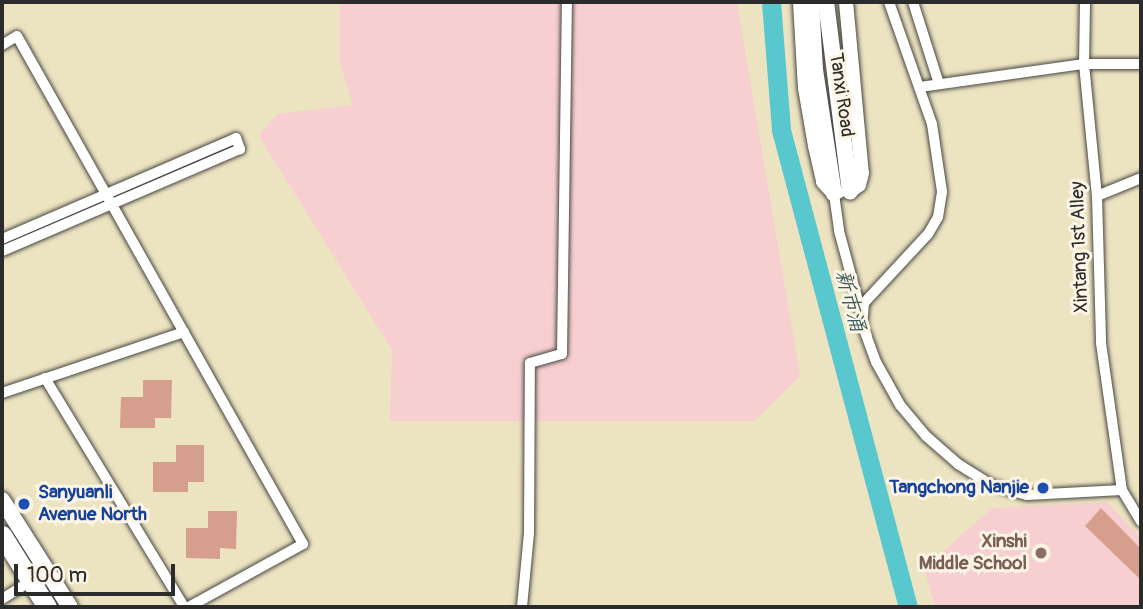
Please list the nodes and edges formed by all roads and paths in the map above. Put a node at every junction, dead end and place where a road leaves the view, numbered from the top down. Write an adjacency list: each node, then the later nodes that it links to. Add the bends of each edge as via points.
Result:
1 (567, 2): 36 (street, via 562,354 530,363 529,533)
2 (800, 2): 16 (street, via 814,146 822,181)
3 (811, 2): 14 (main road, Tanxi Road)
4 (826, 2): 14 (main road, Tanxi Road)
5 (846, 2): 16 (street, via 862,173 859,185)
6 (889, 2): 13 (street)
7 (913, 2): 12 (street)
8 (1085, 2): 10 (street, Xintang 1st Alley)
9 (2, 45): 18 (street, via 17,36)
10 (1084, 64): 11 (street); 12 (street); 17 (street, Xintang 1st Alley)
11 (1141, 64)
12 (939, 84): 13 (street)
13 (920, 87): 21 (street, via 941,164 937,217 921,242 867,298)
14 (837, 158): 16 (main road, Tanxi Road)
15 (1141, 178): 17 (street)
16 (842, 193): 21 (street, via 839,231)
17 (1097, 196): 25 (street, Xintang 1st Alley, via 1101,342)
18 (109, 199): 18 (street, via 240,149 236,138); 19 (street); 20 (street); 22 (street)
19 (2, 239)
20 (2, 251)
21 (862, 315): 25 (street, via 873,354 900,405 926,436 969,472 1019,495)
22 (184, 332): 23 (street); 35 (street, via 303,544)
23 (45, 379): 24 (street); 35 (street)
24 (2, 393)
25 (1122, 490): 27 (street)
26 (2, 500): 34 (main road)
27 (1141, 522)
28 (2, 535): 33 (highway)
29 (2, 551): 30 (main road)
30 (23, 586): 31 (street); 32 (main road)
31 (2, 599)
32 (37, 607)
33 (47, 607)
34 (69, 607)
35 (186, 607)
36 (522, 607)

